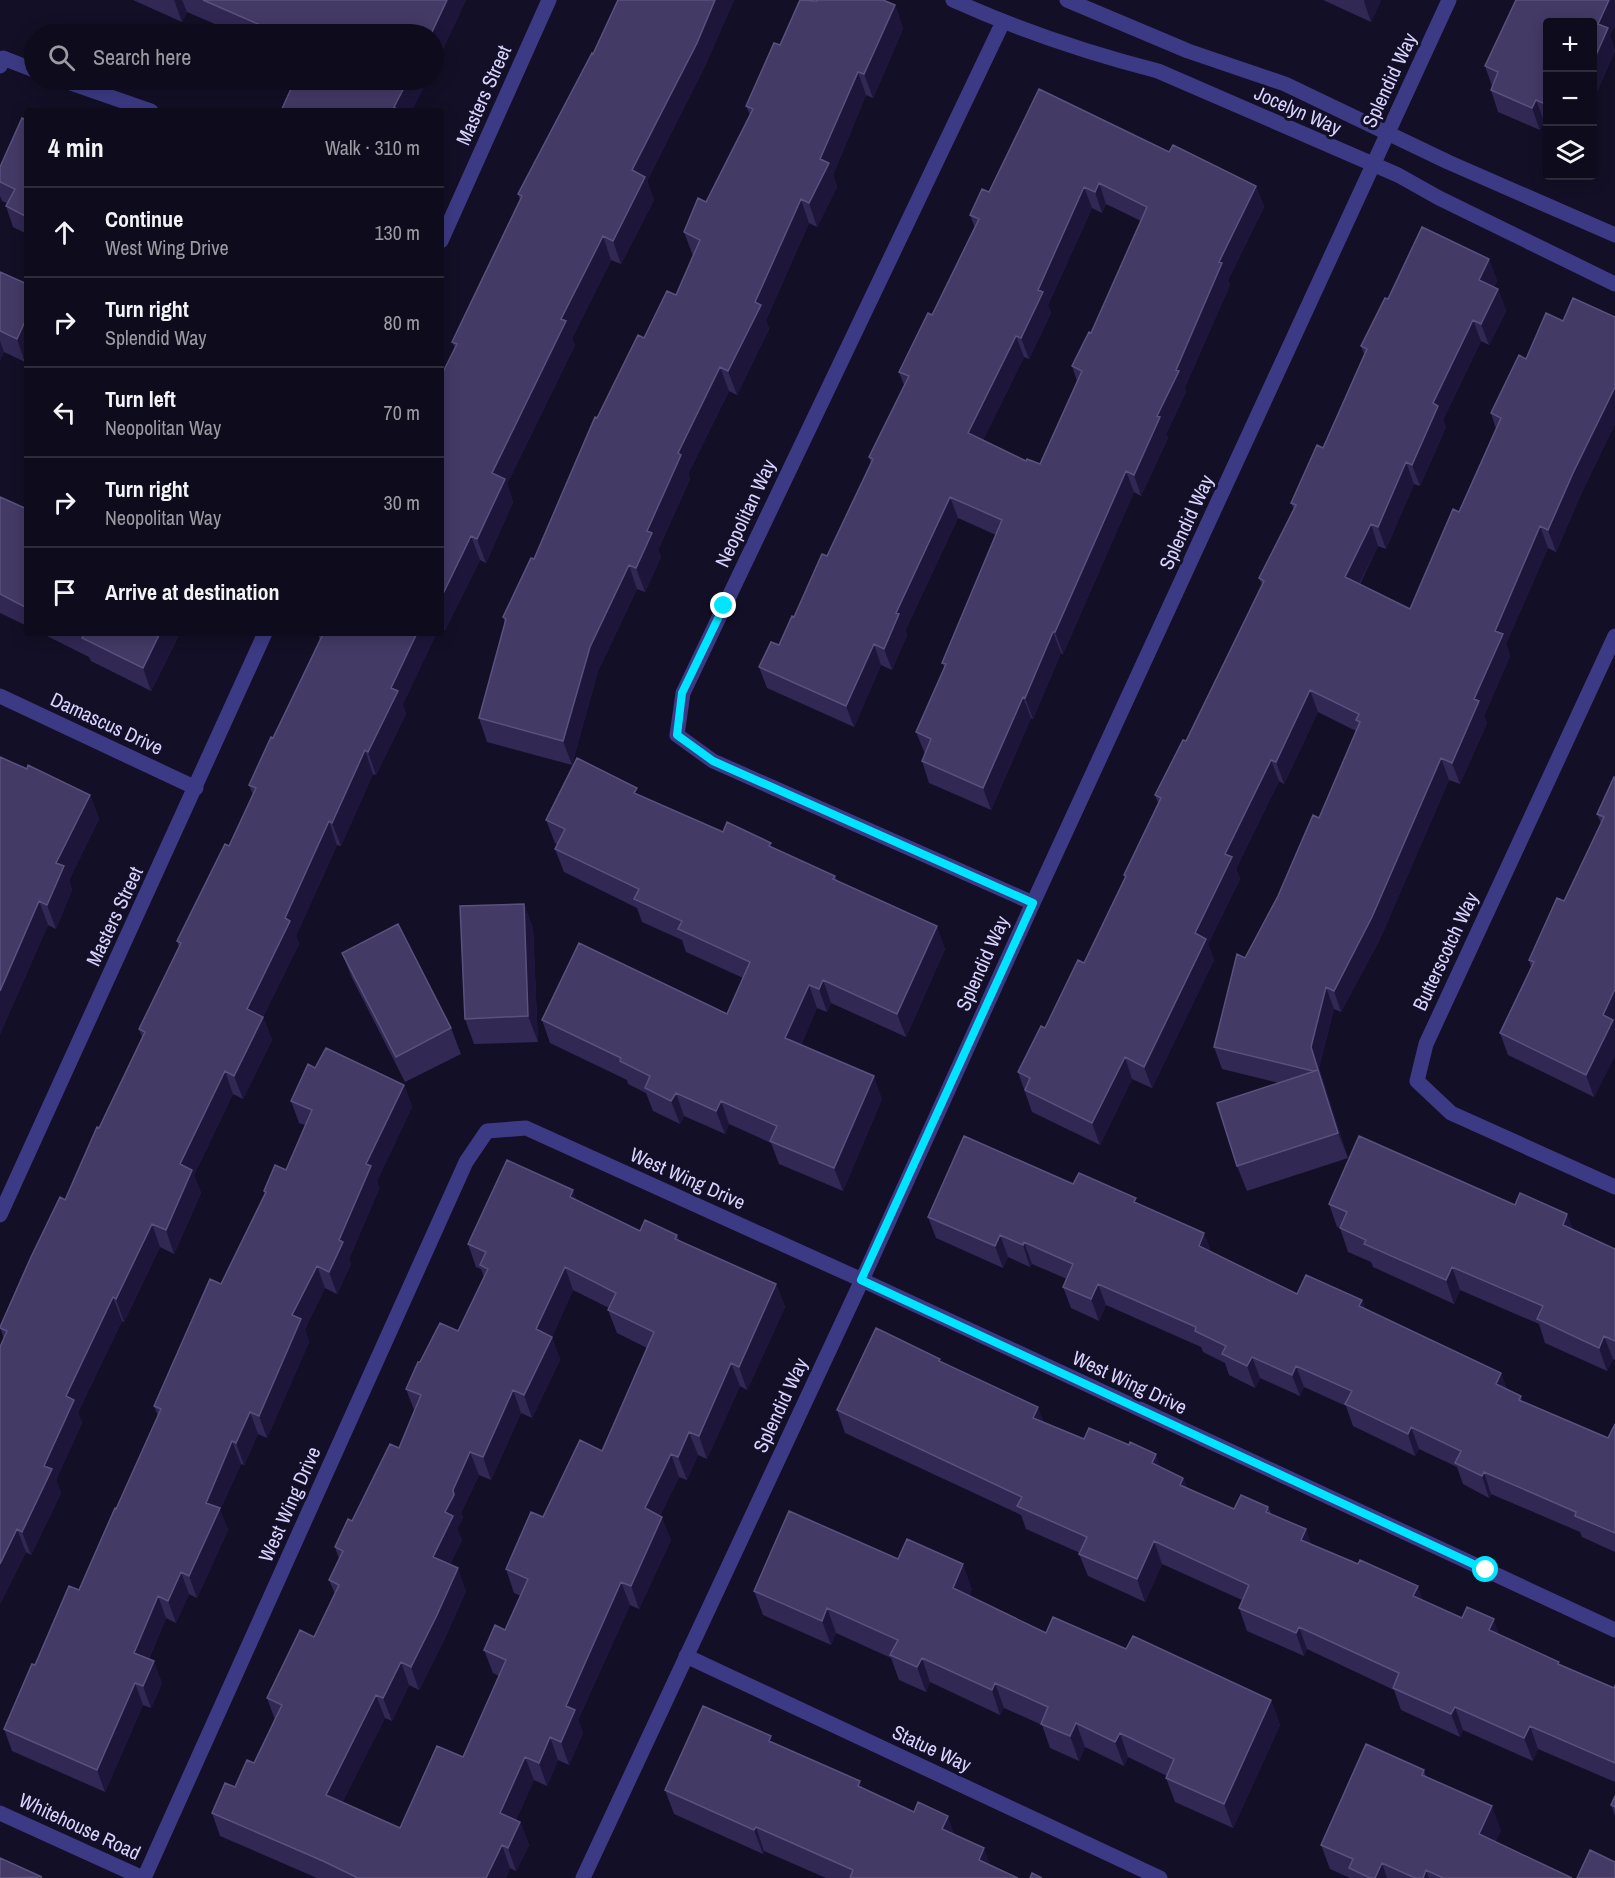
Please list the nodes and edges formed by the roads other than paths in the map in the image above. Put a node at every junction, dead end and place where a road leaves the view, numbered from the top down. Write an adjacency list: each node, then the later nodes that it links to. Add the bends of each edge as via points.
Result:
1 (549, 0): 12 (street, Masters Street)
2 (953, 0): 5 (street, Jocelyn Way)
3 (1067, 0): 10 (street, Jocelyn Way, via 1188,51 1285,84)
4 (1449, 0): 10 (street, Splendid Way)
5 (1002, 22): 11 (street, Jocelyn Way, via 1158,71); 19 (street, Neopolitan Way, via 682,693 677,735 713,761)
6 (0, 66): 7 (street, via 3,58)
7 (24, 66)
8 (91, 90): 9 (street)
9 (142, 108)
10 (1388, 133): 11 (street, Splendid Way); 13 (street, Jocelyn Way)
11 (1373, 165): 14 (street, Jocelyn Way); 19 (street, Splendid Way)
12 (444, 234)
13 (1615, 235)
14 (1615, 284)
15 (264, 636): 18 (street, Masters Street)
16 (1615, 636): 20 (street, Butterscotch Way, via 1426,1044 1417,1081 1451,1113)
17 (0, 696): 18 (street, Damascus Drive)
18 (196, 788): 21 (street, Masters Street)
19 (1033, 903): 22 (street, Splendid Way)
20 (1615, 1187)
21 (0, 1215)
22 (861, 1280): 23 (street, West Wing Drive); 24 (street, Splendid Way); 26 (street, West Wing Drive, via 526,1128 488,1131 466,1162)
23 (1615, 1630)
24 (686, 1656): 27 (street, Splendid Way); 28 (street, Statue Way)
25 (0, 1813): 26 (street, Whitehouse Road)
26 (143, 1878)
27 (583, 1878)
28 (1160, 1878)

